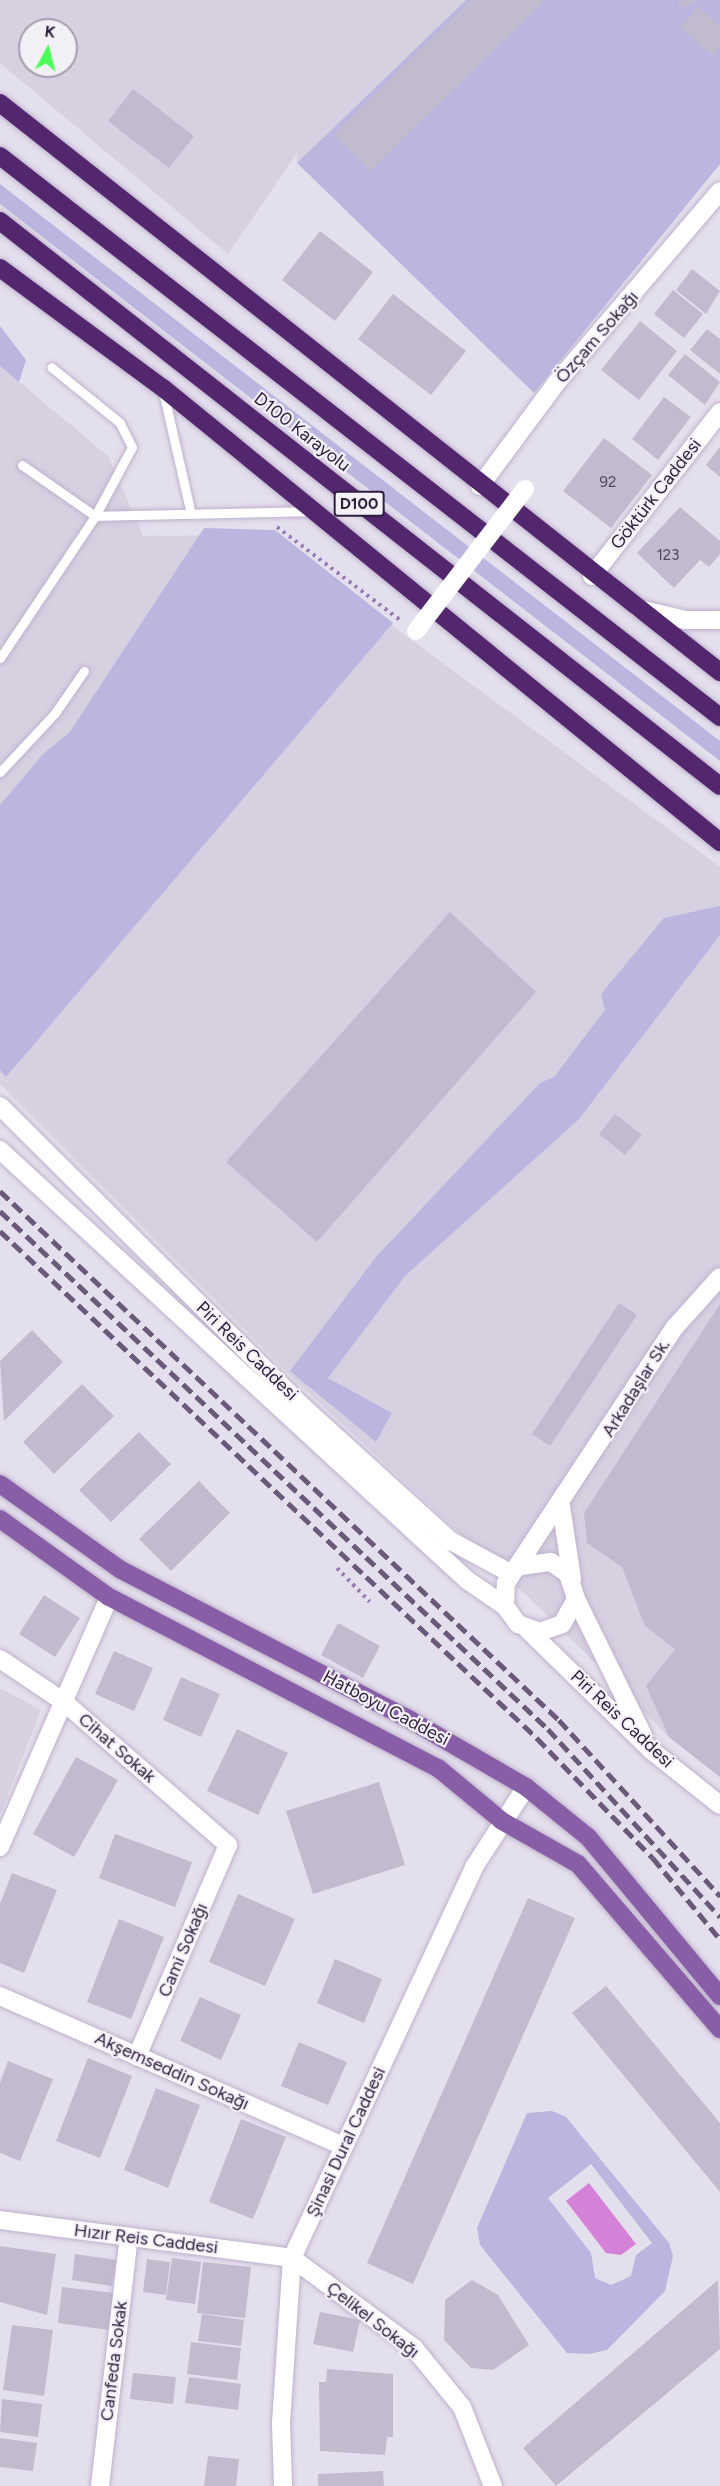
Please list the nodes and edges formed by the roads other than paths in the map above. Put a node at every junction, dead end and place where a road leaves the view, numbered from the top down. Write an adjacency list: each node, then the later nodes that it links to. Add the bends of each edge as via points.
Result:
1 (0, 106): 10 (highway)
2 (0, 156): 22 (highway, D100 Karayolu)
3 (720, 191): 10 (street, Özçam Sokağı, via 557,382)
4 (0, 220): 24 (highway, D100 Karayolu / D100)
5 (0, 268): 7 (highway)
6 (51, 367): 14 (lane, via 129,435 129,458)
7 (163, 388): 12 (highway); 13 (lane)
8 (720, 412): 15 (street, Göktürk Caddesi)
9 (22, 465): 14 (lane)
10 (480, 486): 15 (highway)
11 (525, 489): 18 (street, bridge)
12 (317, 511): 13 (lane); 25 (highway)
13 (191, 514): 14 (lane)
14 (95, 516): 19 (lane)
15 (592, 576): 16 (highway)
16 (634, 608): 17 (street, via 686,620); 21 (highway)
17 (720, 620)
18 (416, 631)
19 (0, 658)
20 (84, 671): 23 (lane, via 55,713)
21 (720, 672)
22 (720, 717)
23 (0, 772)
24 (720, 786)
25 (720, 842)
26 (0, 1106): 32 (street, Piri Reis Caddesi, via 302,1406 451,1541)
27 (0, 1150): 35 (street, Piri Reis Caddesi, via 467,1580)
28 (720, 1277): 30 (street, Arkadaşlar Sk., via 675,1327)
29 (0, 1484): 40 (main road, Hatboyu Caddesi, via 121,1570 407,1718)
30 (561, 1506): 32 (street, Arkadaşlar Sk.); 33 (street)
31 (0, 1519): 34 (main road, Hatboyu Caddesi)
32 (516, 1570): 33 (street, via 551,1562); 35 (street)
33 (574, 1591): 36 (street, via 562,1624); 39 (street)
34 (109, 1597): 38 (street); 42 (main road, Hatboyu Caddesi, via 438,1768)
35 (505, 1606): 36 (street)
36 (528, 1630): 39 (street, Piri Reis Caddesi)
37 (0, 1659): 38 (street, Cihat Sokak)
38 (64, 1702): 43 (street, Cihat Sokak); 44 (street)
39 (651, 1750): 41 (street, Piri Reis Caddesi)
40 (526, 1787): 42 (street, Şinasi Dural Caddesi); 46 (main road, Hatboyu Caddesi, via 596,1844)
41 (720, 1805)
42 (502, 1821): 47 (main road, Hatboyu Caddesi, via 578,1864); 49 (street, Şinasi Dural Caddesi, via 474,1867)
43 (228, 1845): 48 (street, Cami Sokağı)
44 (0, 1847)
45 (0, 1996): 48 (street, Akşemseddin Sokağı)
46 (720, 1996)
47 (720, 2029)
48 (137, 2056): 49 (street, Akşemseddin Sokağı)
49 (344, 2146): 52 (street, Şinasi Dural Caddesi)
50 (0, 2220): 51 (street, Hızır Reis Caddesi)
51 (129, 2237): 52 (street, Hızır Reis Caddesi); 53 (street, Canfeda Sokak)
52 (292, 2258): 54 (street, Şinasi Dural Caddesi, via 281,2422); 55 (street, Çelikel Sokağı, via 414,2348 462,2407)
53 (100, 2486)
54 (283, 2486)
55 (493, 2486)

